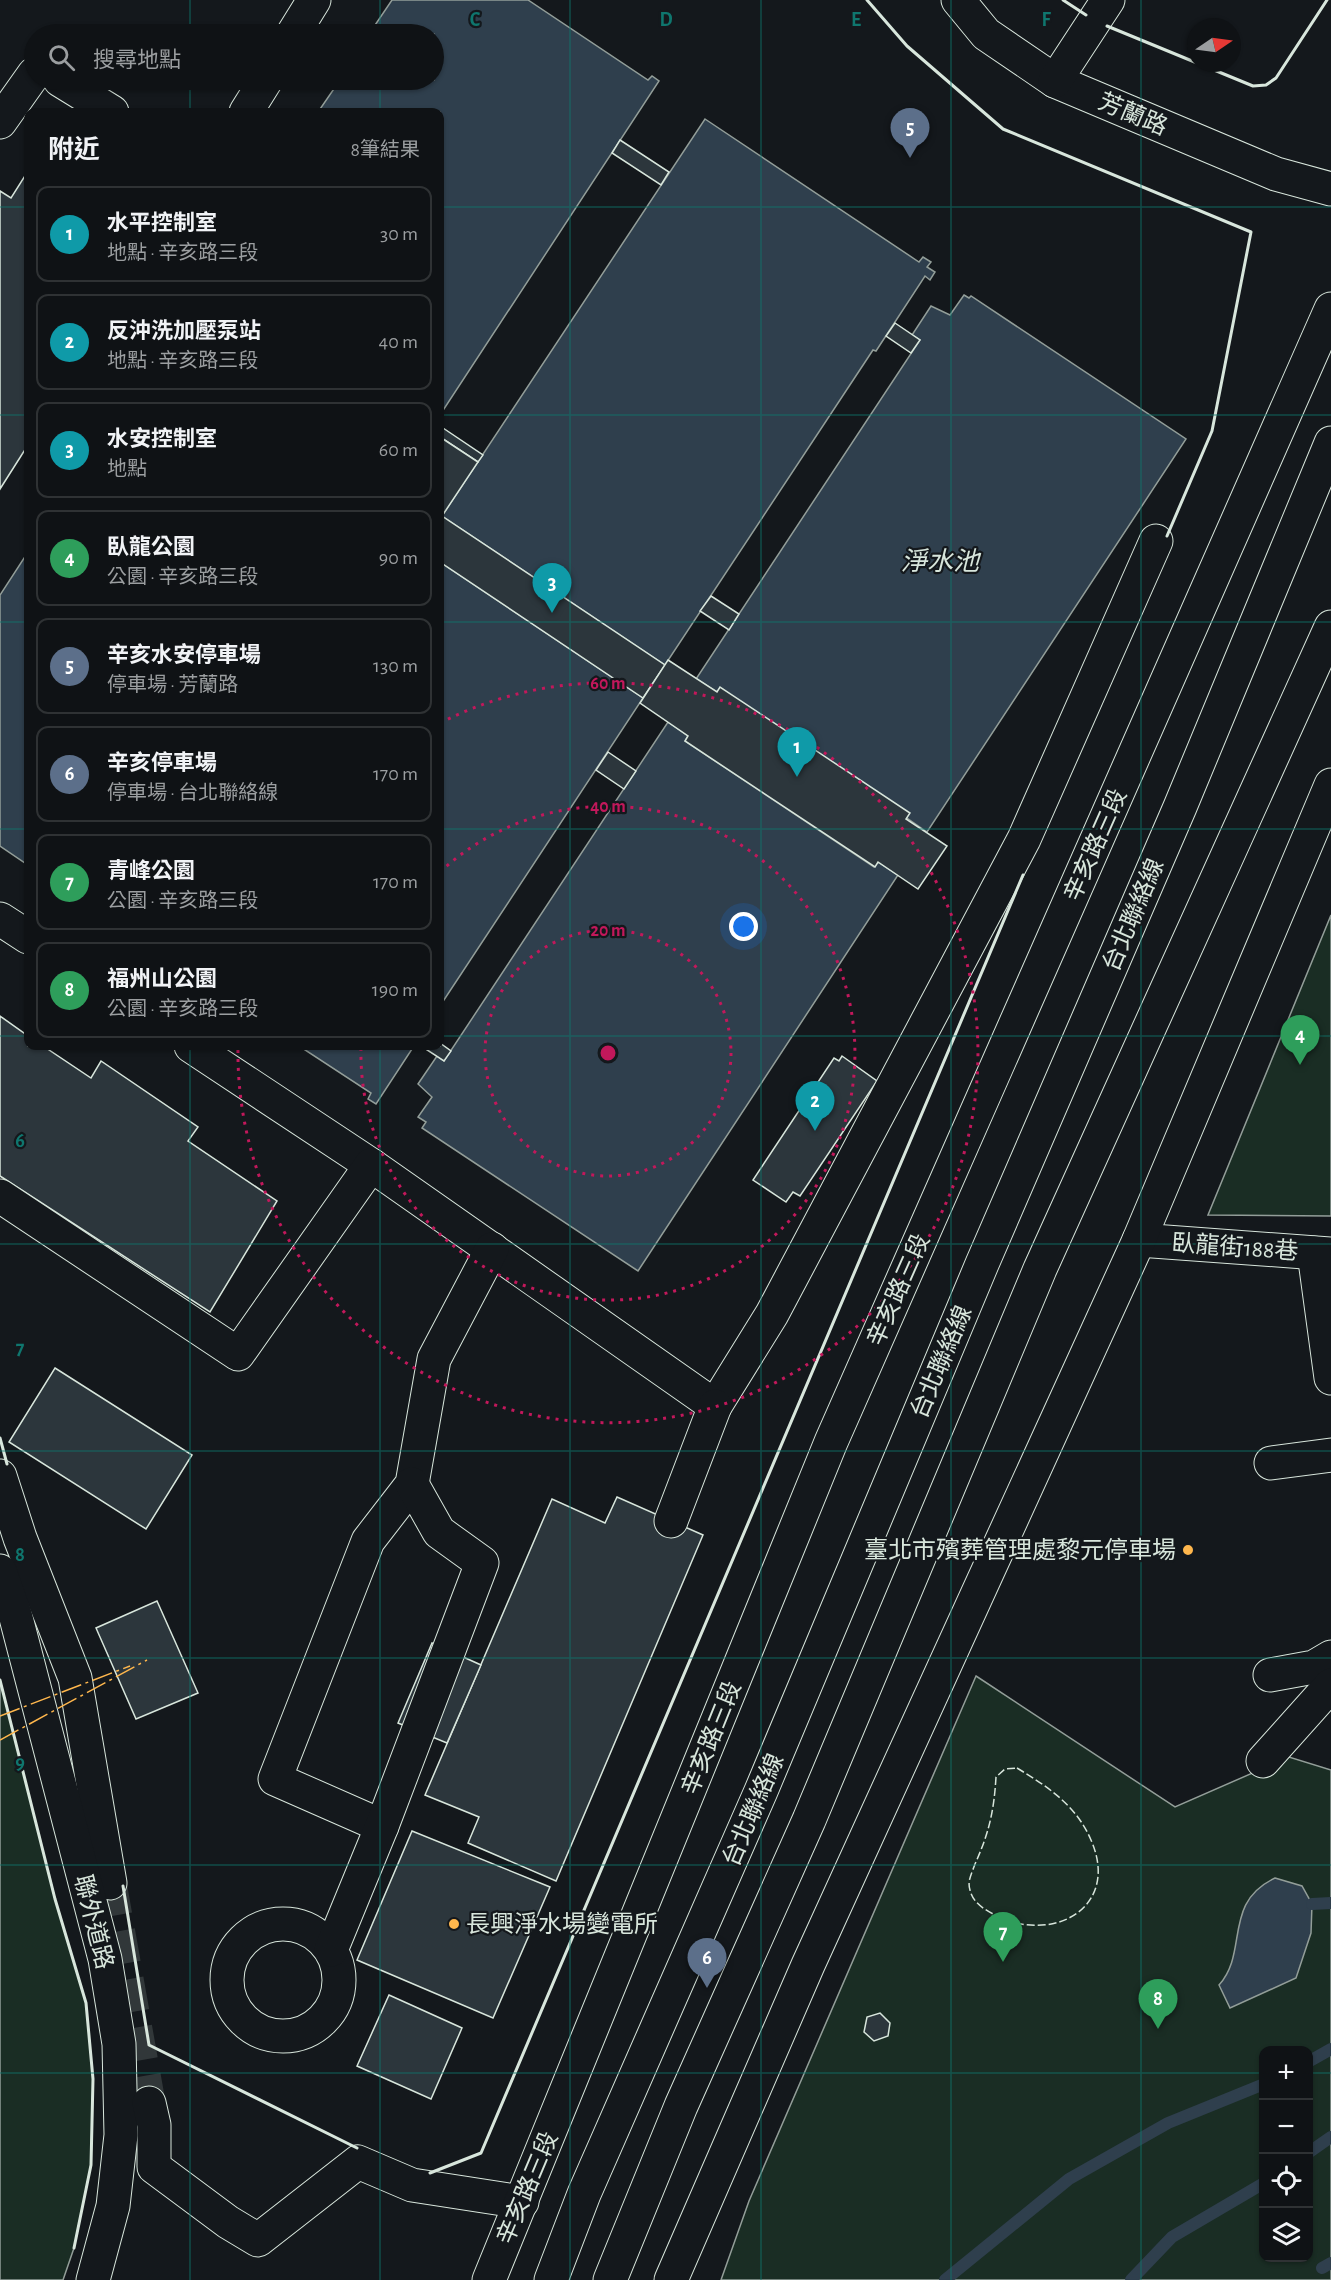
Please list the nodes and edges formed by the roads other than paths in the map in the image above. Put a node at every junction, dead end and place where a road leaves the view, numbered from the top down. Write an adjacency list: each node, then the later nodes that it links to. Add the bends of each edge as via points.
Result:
1 (314, 0): 4 (main road)
2 (958, 0): 5 (main road, 芳蘭路, via 986,34)
3 (1108, 0): 5 (main road)
4 (299, 24)
5 (1055, 81): 12 (main road, 芳蘭路, via 1276,174)
6 (24, 88): 11 (main road)
7 (76, 90): 9 (main road)
8 (260, 90): 10 (main road)
9 (106, 108)
10 (248, 108)
11 (0, 122)
12 (1331, 189)
13 (1331, 309): 42 (main road, 辛亥路三段, via 831,1442)
14 (1331, 443): 45 (main road, 台北聯絡線, via 1180,807 982,1264 761,1791 584,2194)
15 (1156, 541): 27 (main road, via 1024,839 772,1314)
16 (1331, 627): 46 (main road, via 1040,1269 809,1820 681,2106)
17 (1331, 785): 23 (main road)
18 (0, 919): 19 (main road)
19 (24, 935)
20 (197, 1050): 21 (main road)
21 (371, 1165): 22 (main road, via 238,1354); 24 (main road)
22 (0, 1196)
23 (1139, 1240): 25 (main road, 臥龍街188巷); 47 (main road, via 808,1965)
24 (492, 1249): 27 (main road); 31 (main road, via 434,1359)
25 (1322, 1253): 26 (main road)
26 (1331, 1378)
27 (715, 1406): 32 (main road)
28 (1331, 1455): 29 (main road)
29 (1271, 1463)
30 (0, 1476): 39 (main road, via 20,1539 75,1678)
31 (412, 1484): 38 (main road, via 439,1532 482,1563); 38 (main road, via 368,1541 275,1779)
32 (671, 1521)
33 (0, 1571): 43 (main road, 聯外道路, via 15,1614 105,1959 119,2044 121,2135 113,2206)
34 (1331, 1657): 35 (main road, via 1314,1667)
35 (1270, 1675)
36 (1331, 1685): 37 (main road)
37 (1263, 1761)
38 (382, 1826): 40 (main road)
39 (110, 1882)
40 (331, 1950)
41 (149, 2103): 42 (main road, via 154,2125 154,2167 258,2240 358,2162 412,2185)
42 (522, 2202): 44 (main road, 辛亥路三段)
43 (93, 2280)
44 (489, 2280)
45 (551, 2280)
46 (610, 2280)
47 (671, 2280)

